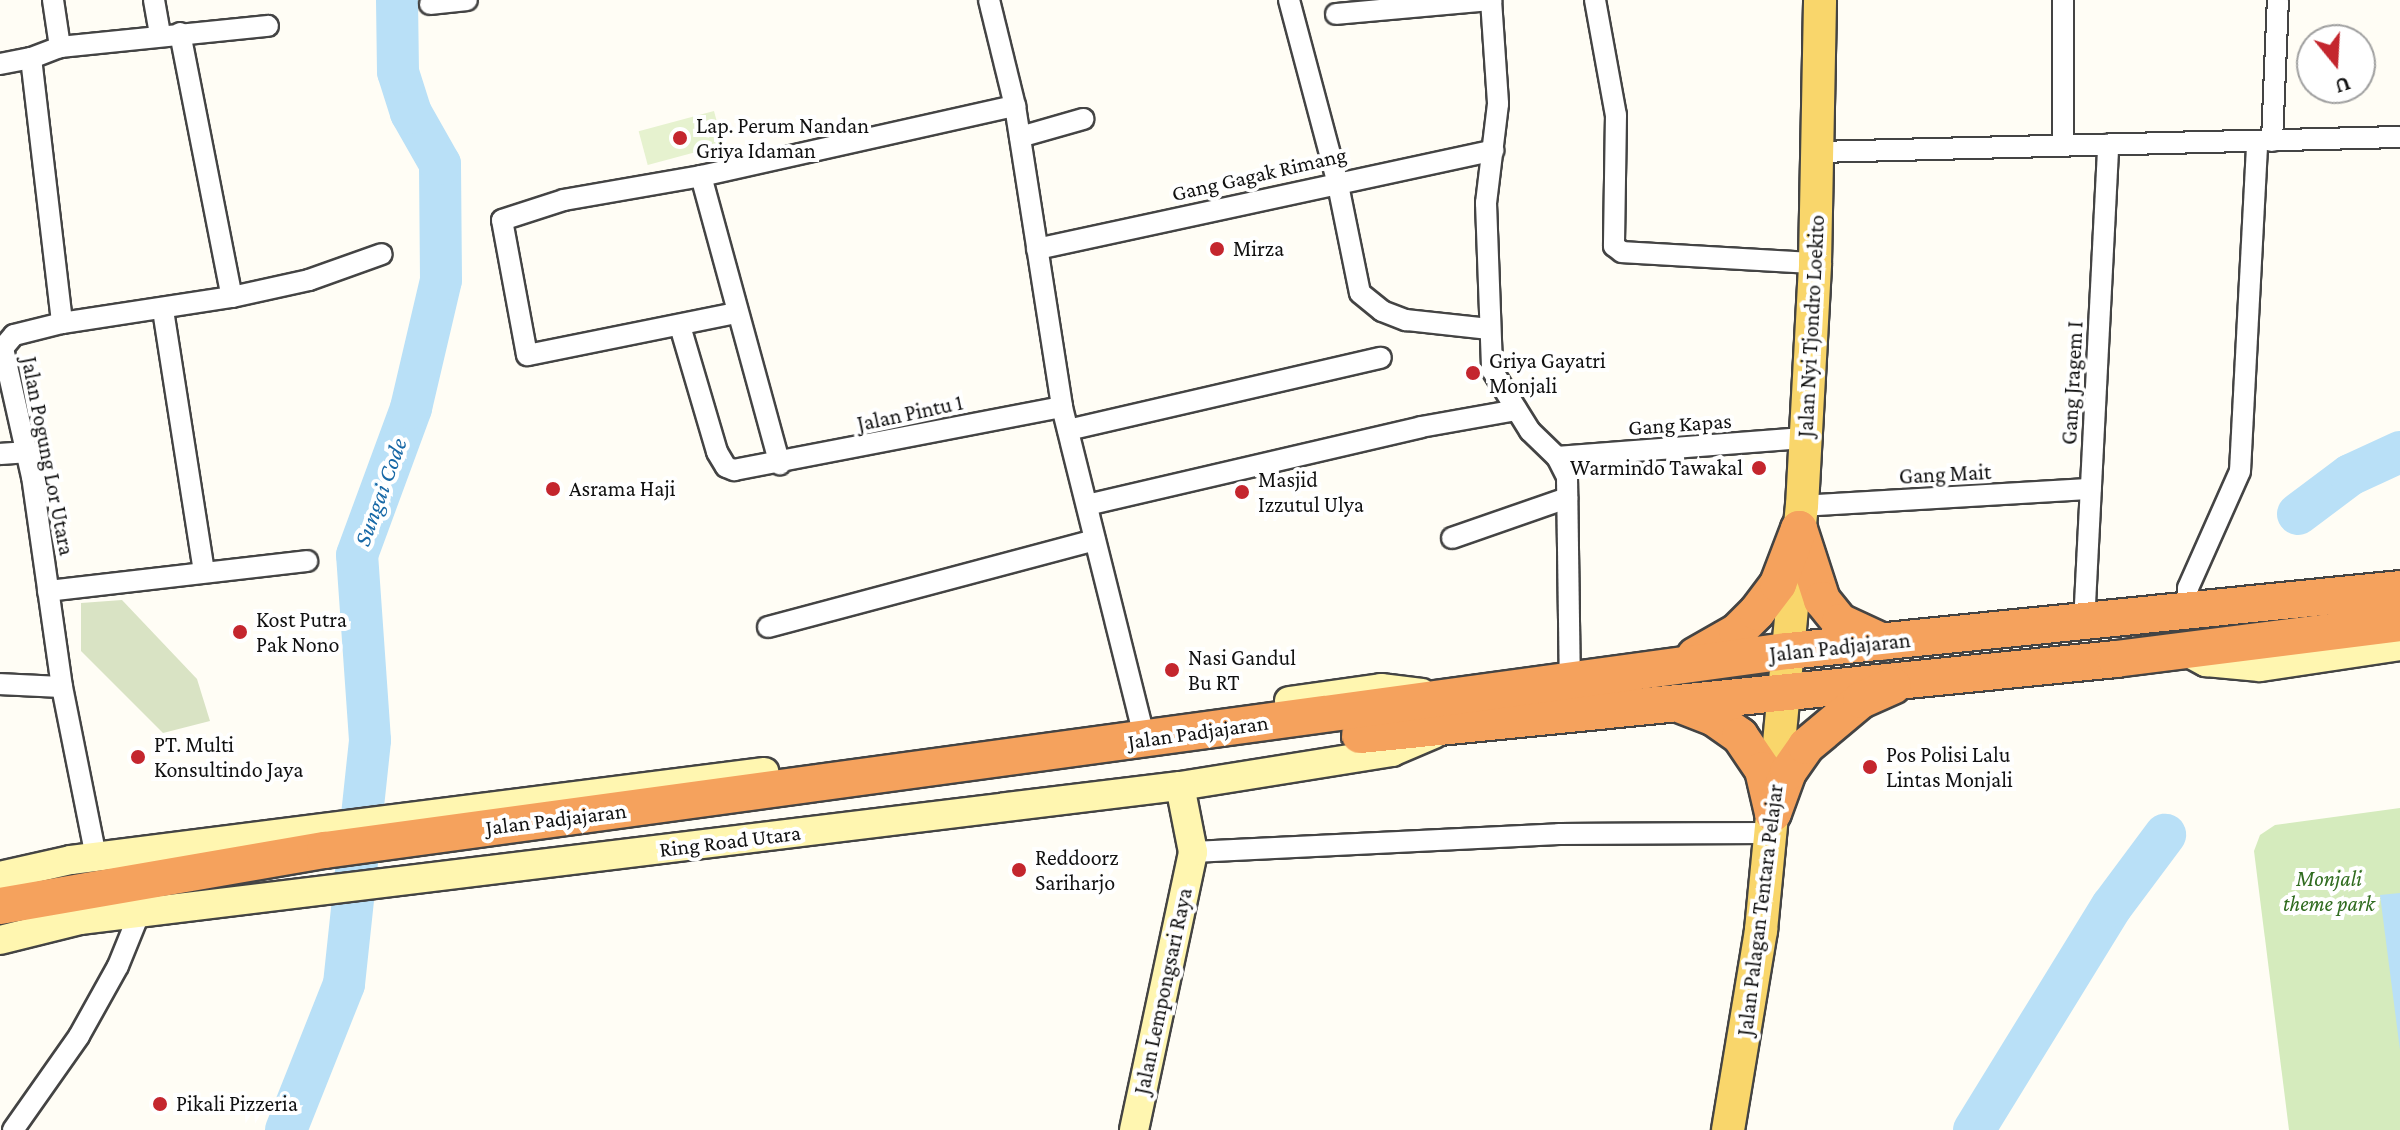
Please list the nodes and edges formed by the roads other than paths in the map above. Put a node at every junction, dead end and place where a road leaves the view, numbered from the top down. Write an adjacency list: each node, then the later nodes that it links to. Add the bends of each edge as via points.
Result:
1 (53, 0): 15 (street)
2 (154, 0): 14 (street)
3 (467, 0): 11 (street)
4 (989, 0): 18 (street)
5 (1289, 0): 28 (street)
6 (1491, 0): 12 (street); 25 (street, via 1498,104)
7 (1595, 0): 31 (street, via 1616,115 1614,246 1622,252)
8 (1820, 0): 26 (main road, Jalan Nyi Tjondro Loekito)
9 (2063, 0): 24 (street)
10 (2278, 0): 22 (street)
11 (430, 4)
12 (1336, 14)
13 (268, 26): 14 (street)
14 (170, 34): 15 (street); 32 (street)
15 (60, 47): 16 (street)
16 (31, 58): 17 (street); 35 (street)
17 (0, 64)
18 (1005, 108): 20 (street); 27 (street)
19 (1083, 119): 20 (street)
20 (1020, 137): 29 (street)
21 (2400, 137): 22 (street)
22 (2264, 142): 23 (street); 59 (street, via 2240,471 2188,588)
23 (2108, 145): 24 (street); 48 (street, Gang Jragem I)
24 (2063, 146): 26 (street)
25 (1493, 150): 28 (street, Gang Gagak Rimang); 37 (street, via 1486,203)
26 (1818, 152): 31 (main road, Jalan Nyi Tjondro Loekito)
27 (701, 176): 34 (street); 36 (street, via 564,200 510,215 501,227 527,355)
28 (1337, 180): 29 (street, Gang Gagak Rimang); 37 (street, via 1364,297 1406,320)
29 (1037, 249): 40 (street)
30 (382, 254): 32 (street, Jalan Pogung Lor Utara, via 309,280)
31 (1815, 263): 43 (main road, Jalan Nyi Tjondro Loekito)
32 (232, 297): 33 (street, Jalan Pogung Lor Utara)
33 (163, 310): 35 (street, Jalan Pogung Lor Utara); 55 (street)
34 (736, 313): 36 (street); 47 (street)
35 (62, 323): 38 (street, Jalan Pogung Lor Utara, via 14,335)
36 (680, 326): 47 (street, Jalan Pintu 1, via 726,467)
37 (1489, 329): 41 (street, via 1492,370)
38 (1, 352): 44 (street, Jalan Pogung Lor Utara)
39 (1381, 358): 42 (street)
40 (1056, 408): 42 (street); 47 (street, Jalan Pintu 1)
41 (1516, 410): 46 (street); 50 (street)
42 (1068, 430): 50 (street)
43 (1806, 438): 46 (street, Gang Kapas); 51 (main road, Jalan Nyi Tjondro Loekito)
44 (26, 452): 45 (street); 58 (street, Jalan Pogung Lor Utara)
45 (0, 454)
46 (1557, 457): 49 (street, via 1567,477)
47 (780, 464)
48 (2090, 489): 51 (street, Gang Mait); 61 (street, Gang Jragem I)
49 (1567, 498): 52 (street); 68 (street)
50 (1087, 505): 53 (street)
51 (1800, 517): 63 (highway, via 1822,600 1840,622); 66 (main road, Jalan Nyi Tjondro Loekito); 70 (highway, via 1778,584 1757,612)
52 (1452, 538)
53 (1095, 540): 62 (street); 74 (street)
54 (307, 561): 55 (street, Jalan Pogung Lor Utara)
55 (204, 572): 58 (street, Jalan Pogung Lor Utara)
56 (2400, 572): 59 (street, via 2257,590)
57 (2400, 589): 59 (highway, Jalan Padjajaran)
58 (48, 591): 71 (street, Jalan Pogung Lor Utara)
59 (2185, 609): 61 (highway, Jalan Padjajaran); 65 (highway)
60 (2400, 623): 65 (highway, Jalan Padjajaran)
61 (2084, 624): 63 (highway, Jalan Padjajaran)
62 (768, 627)
63 (1884, 643): 66 (highway, Jalan Padjajaran)
64 (2400, 646): 65 (street, via 2260,667 2206,662)
65 (2185, 650): 67 (highway, Jalan Padjajaran)
66 (1788, 651): 70 (highway, Jalan Padjajaran); 72 (main road, Jalan Palagan Tentara Pelajar)
67 (1912, 677): 72 (highway, Jalan Padjajaran); 76 (highway, via 1861,700 1828,723 1788,772)
68 (1570, 681): 70 (highway, Jalan Padjajaran); 73 (highway, Jalan Padjajaran)
69 (10, 683): 71 (street)
70 (1671, 684): 72 (highway, Jalan Padjajaran); 73 (highway, Jalan Padjajaran); 76 (highway, via 1740,736 1763,770)
71 (62, 687): 79 (street, Jalan Pogung Lor Utara)
72 (1784, 690): 76 (main road, Jalan Palagan Tentara Pelajar)
73 (1453, 710): 74 (street, via 1381,688); 75 (street, Ring Road Utara, via 1392,752); 77 (highway, Jalan Padjajaran)
74 (1141, 723): 77 (street)
75 (1180, 786): 77 (street, Ring Road Utara); 78 (street)
76 (1772, 823): 78 (street); 88 (main road, Jalan Palagan Tentara Pelajar, via 1751,1007)
77 (439, 837): 80 (highway, Jalan Padjajaran)
78 (1193, 852): 87 (street, Jalan Lempongsari Raya)
79 (96, 857): 80 (street); 81 (street)
80 (331, 858): 82 (highway, Jalan Padjajaran); 83 (highway, Jalan Padjajaran)
81 (0, 876)
82 (144, 904): 84 (highway, Jalan Padjajaran); 85 (street); 86 (street, via 79,1036)
83 (0, 906)
84 (0, 923)
85 (0, 940)
86 (9, 1128)
87 (1134, 1130)
88 (1728, 1130)

